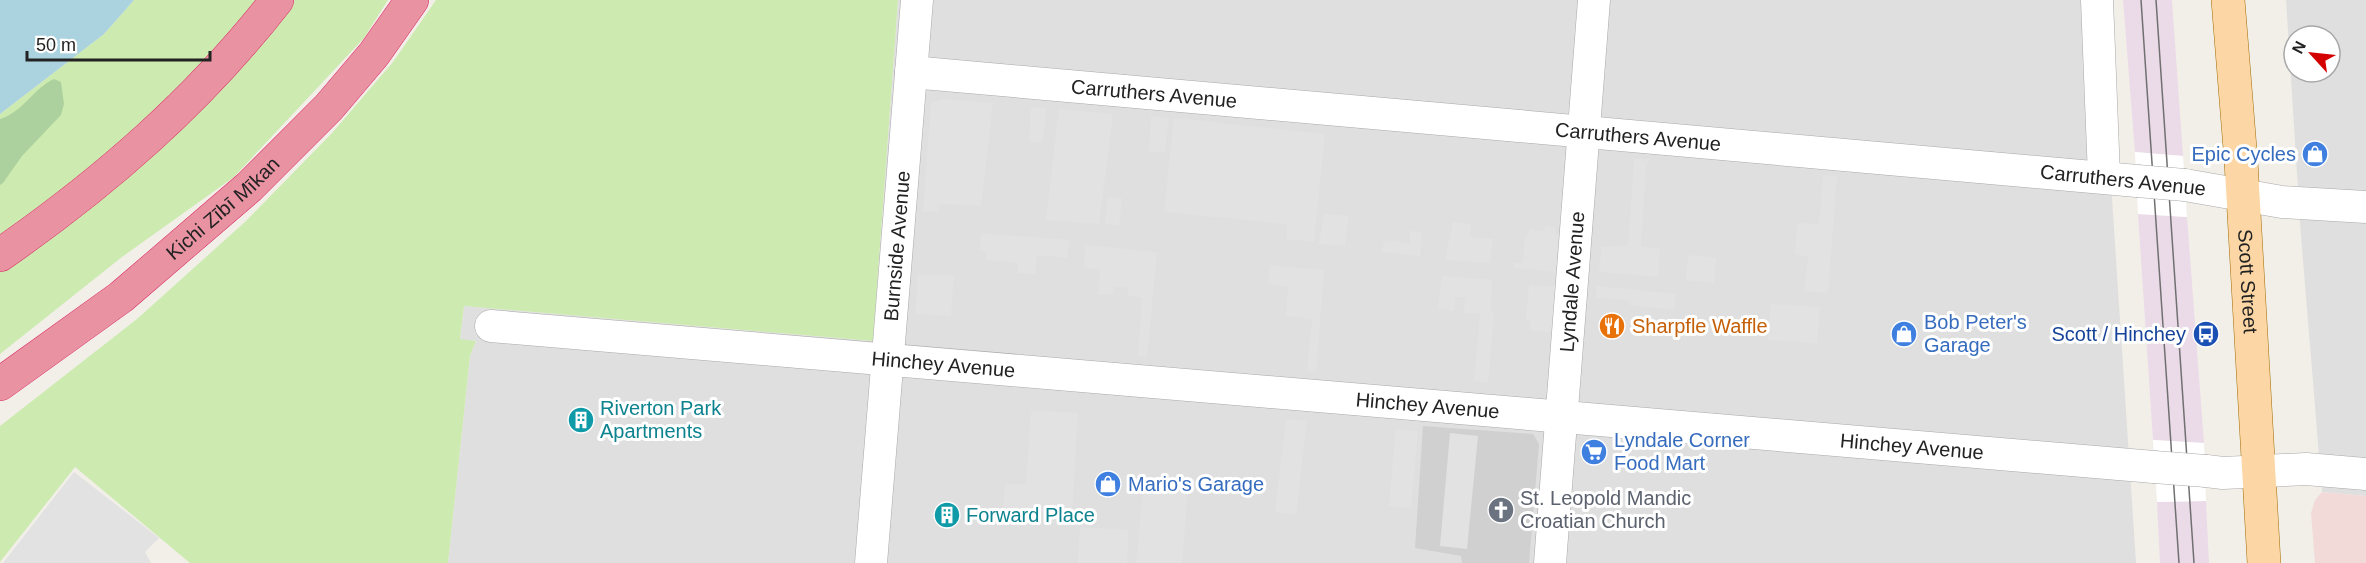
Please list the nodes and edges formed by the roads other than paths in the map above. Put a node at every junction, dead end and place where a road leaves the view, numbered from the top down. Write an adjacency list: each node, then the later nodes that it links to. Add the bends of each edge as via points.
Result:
1 (277, 0): 12 (highway, via 160,129)
2 (412, 0): 13 (highway, Kichi Zībī Mīkan, via 374,54 279,159)
3 (917, 0): 7 (street, Burnside Avenue)
4 (1594, 0): 8 (street, Lyndale Avenue)
5 (2097, 0): 9 (street)
6 (2228, 0): 10 (main road, Scott Street)
7 (911, 72): 8 (street, Carruthers Avenue); 15 (street, Burnside Avenue)
8 (1584, 133): 9 (street, Carruthers Avenue); 18 (street, Lyndale Avenue)
9 (2104, 177): 10 (street, Carruthers Avenue, bridge)
10 (2243, 193): 11 (street, Carruthers Avenue, via 2282,202); 19 (main road, Scott Street)
11 (2366, 207)
12 (9, 248)
13 (121, 297): 16 (highway, Kichi Zībī Mīkan); 17 (highway)
14 (491, 326): 15 (street, Hinchey Avenue)
15 (888, 359): 18 (street, Hinchey Avenue); 21 (street, Burnside Avenue)
16 (0, 384)
17 (0, 402)
18 (1562, 416): 19 (street, Hinchey Avenue, bridge, via 2154,467); 22 (street, Lyndale Avenue)
19 (2260, 472): 20 (street, Hinchey Avenue); 23 (main road, Scott Street)
20 (2366, 474)
21 (871, 563)
22 (1550, 563)
23 (2264, 563)

